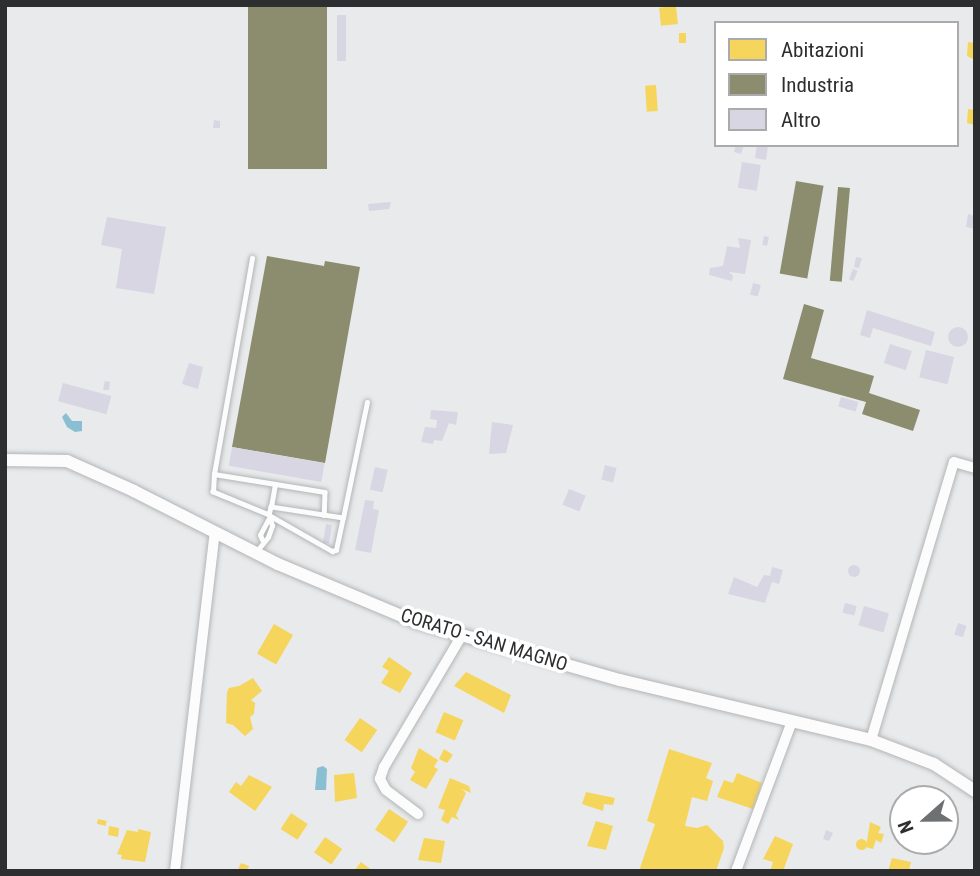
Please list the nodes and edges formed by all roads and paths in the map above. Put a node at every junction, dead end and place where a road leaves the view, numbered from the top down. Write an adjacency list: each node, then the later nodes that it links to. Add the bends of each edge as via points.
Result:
1 (252, 258): 5 (lane)
2 (367, 402): 10 (lane)
3 (5, 460): 11 (main road, CORATO - SAN MAGNO, via 67,461)
4 (975, 468): 15 (street, via 954,462)
5 (214, 474): 6 (lane); 9 (lane, via 213,492)
6 (275, 485): 7 (lane); 8 (lane, via 325,492)
7 (271, 507): 8 (lane); 9 (lane)
8 (324, 515): 10 (lane)
9 (269, 518): 10 (lane, via 332,551 337,551); 12 (lane)
10 (343, 518)
11 (215, 532): 12 (main road, CORATO - SAN MAGNO); 18 (street)
12 (255, 553): 13 (main road, CORATO - SAN MAGNO, via 416,622)
13 (462, 635): 14 (main road, CORATO - SAN MAGNO); 17 (street, via 380,779 386,790)
14 (792, 722): 15 (main road, CORATO - SAN MAGNO); 19 (street)
15 (871, 740): 16 (main road, CORATO - SAN MAGNO, via 934,764)
16 (975, 792)
17 (418, 814)
18 (175, 871)
19 (736, 871)

